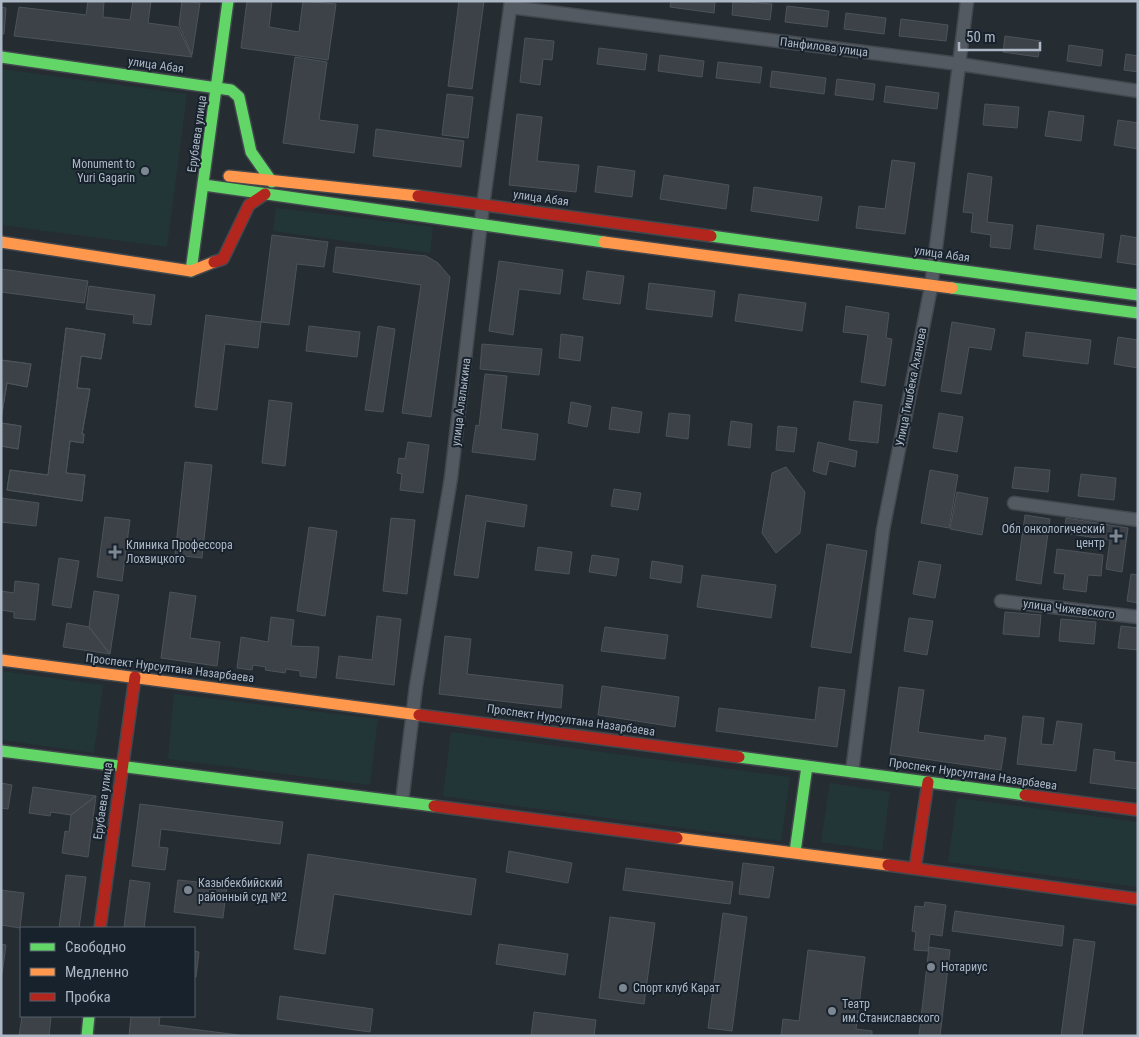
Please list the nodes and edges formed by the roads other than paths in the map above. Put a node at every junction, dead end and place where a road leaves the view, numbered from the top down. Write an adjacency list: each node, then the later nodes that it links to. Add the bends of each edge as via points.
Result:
1 (228, 1): 6 (main road, Ерубаева улица)
2 (967, 1): 5 (street, Улица Тишбека Аханова)
3 (511, 4): 5 (street, Панфилова улица); 12 (street, улица Алалыкина)
4 (1, 57): 6 (main road, улица Абая)
5 (959, 64): 7 (street, Панфилова улица); 15 (street, Улица Тишбека Аханова)
6 (217, 87): 8 (main road, Ерубаева улица); 9 (main road, улица Абая, via 231,90 239,97 249,151 257,166)
7 (1138, 91)
8 (205, 173): 9 (main road); 10 (main road, Ерубаева улица)
9 (272, 182): 12 (main road, улица Абая)
10 (204, 185): 11 (main road); 16 (main road, Ерубаева улица)
11 (265, 194): 13 (main road); 16 (main road, via 249,205 223,259)
12 (484, 204): 13 (street, улица Алалыкина); 15 (main road, улица Абая)
13 (481, 226): 17 (main road); 26 (street, улица Алалыкина, via 451,478)
14 (1, 242): 16 (main road)
15 (934, 267): 17 (street, Улица Тишбека Аханова); 18 (main road, улица Абая)
16 (191, 270)
17 (931, 287): 19 (main road); 30 (street, Улица Тишбека Аханова, via 883,530)
18 (1138, 295)
19 (1138, 313)
20 (1014, 503): 21 (street)
21 (1138, 520)
22 (1001, 601): 23 (street, улица Чижевского)
23 (1138, 617)
24 (1, 660): 25 (main road, Проспект Нурсултана Назарбаева)
25 (135, 677): 26 (main road, Проспект Нурсултана Назарбаева); 28 (main road, Ерубаева улица)
26 (413, 713): 29 (main road, Проспект Нурсултана Назарбаева); 32 (street, улица Алалыкина)
27 (1, 751): 28 (main road)
28 (122, 765): 32 (main road); 37 (main road, Ерубаева улица)
29 (807, 766): 30 (main road, Проспект Нурсултана Назарбаева); 34 (main road)
30 (852, 772): 31 (main road, Проспект Нурсултана Назарбаева)
31 (928, 782): 33 (main road, Проспект Нурсултана Назарбаева); 35 (main road)
32 (402, 802): 34 (main road)
33 (1138, 810)
34 (795, 852): 35 (main road)
35 (915, 868): 36 (main road)
36 (1138, 899)
37 (100, 927)
38 (89, 1017): 39 (main road)
39 (87, 1036)

